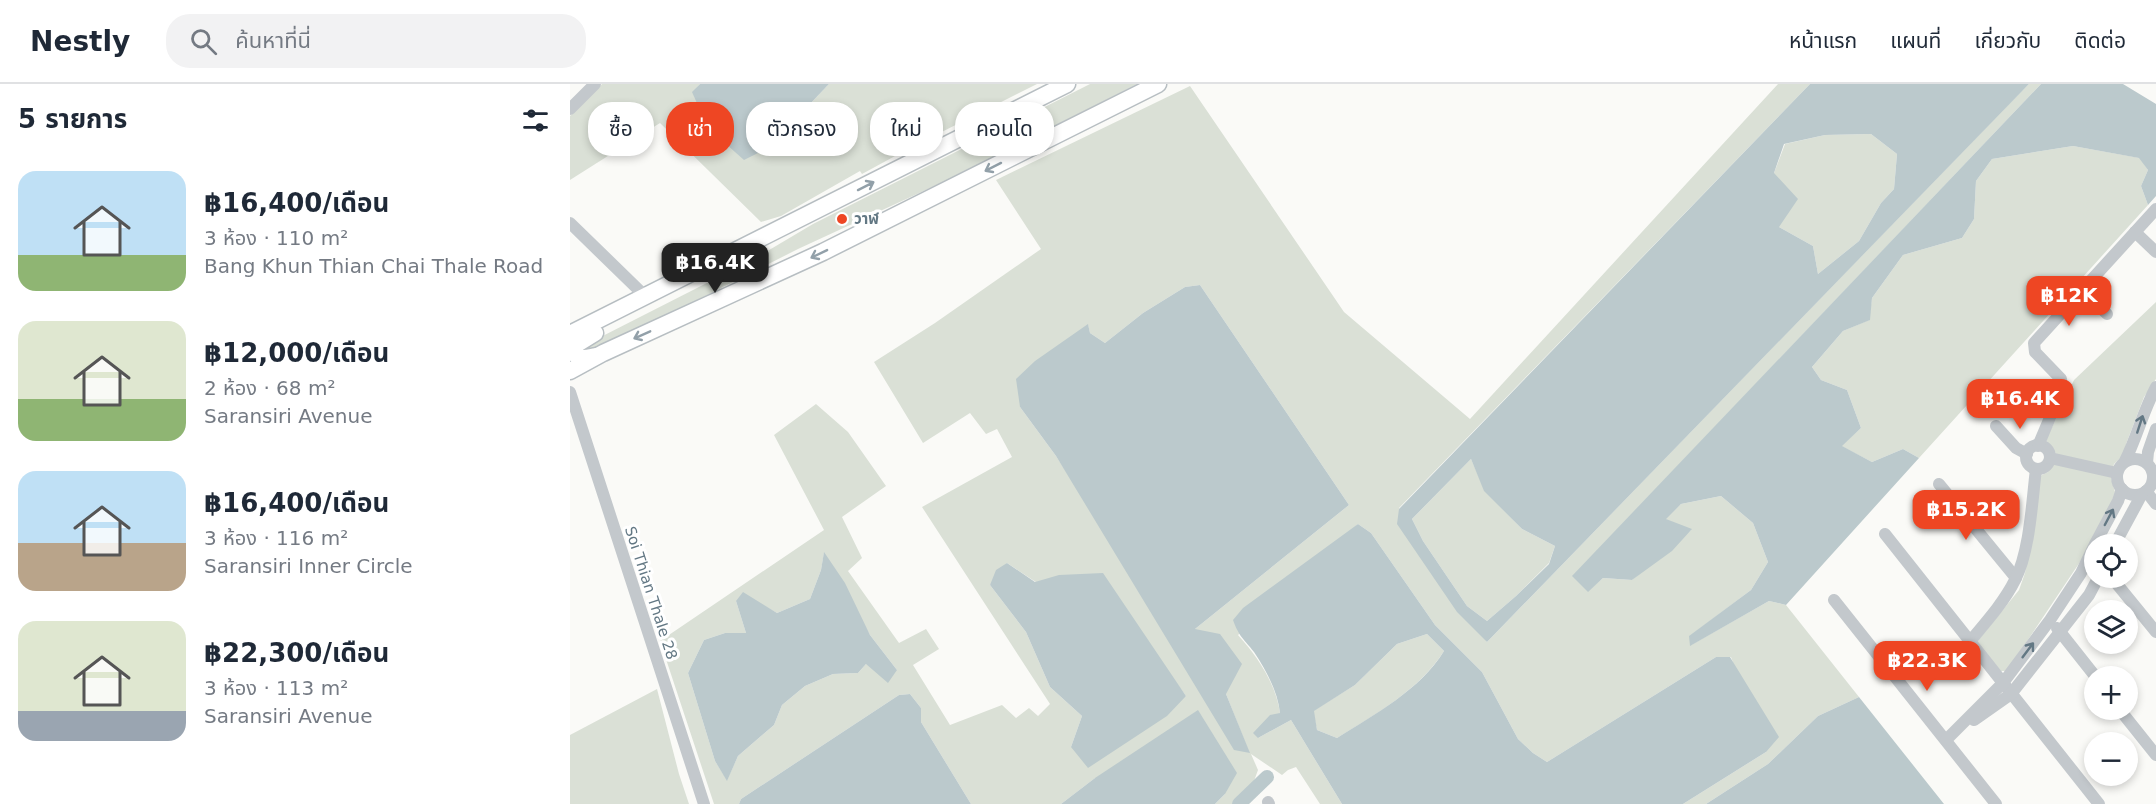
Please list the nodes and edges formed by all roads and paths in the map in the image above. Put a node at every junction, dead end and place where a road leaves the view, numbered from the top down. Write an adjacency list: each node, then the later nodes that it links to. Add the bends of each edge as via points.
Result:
1 (595, 84): 4 (street)
2 (1067, 84): 6 (main road, one-way to 2)
3 (1158, 84): 14 (main road, one-way to 14, via 823,252)
4 (570, 109)
5 (2156, 209): 8 (street)
6 (802, 218): 11 (main road); 14 (main road, via 762,250 574,346 577,357)
7 (570, 223): 11 (street)
8 (2135, 232): 9 (street); 10 (street)
9 (2156, 252)
10 (2082, 290): 12 (street); 20 (street, via 2034,343 2035,352 2061,379 2062,389)
11 (646, 297): 13 (main road)
12 (2107, 314)
13 (570, 334)
14 (597, 356): 15 (main road)
15 (570, 370)
16 (2156, 387): 23 (street, one-way to 16)
17 (570, 392): 49 (street, Soi Thian Thale 28)
18 (1996, 426): 21 (street)
19 (2156, 429): 24 (street)
20 (2038, 446): 21 (street); 22 (street, via 2045,448)
21 (2026, 454): 25 (street, via 2027,462)
22 (2050, 458): 25 (street, via 2046,466); 26 (street)
23 (2125, 461): 24 (street, via 2136,458); 26 (street)
24 (2147, 463): 29 (street, via 2153,480)
25 (2036, 469): 35 (street, via 2027,539)
26 (2117, 472): 28 (street)
27 (1939, 484): 35 (street)
28 (2122, 489): 29 (street, via 2130,494); 32 (street, one-way to 28)
29 (2144, 493): 30 (street); 33 (street)
30 (2156, 504)
31 (1885, 534): 42 (street)
32 (2102, 534)
33 (2121, 534)
34 (2084, 567): 39 (street)
35 (2016, 578): 42 (street)
36 (2093, 588): 40 (street)
37 (2120, 588): 41 (street)
38 (1834, 600): 47 (street)
39 (2050, 620): 40 (street); 44 (street, one-way to 39)
40 (2060, 633): 43 (street); 45 (street)
41 (2156, 633)
42 (1971, 640): 44 (street)
43 (2087, 666)
44 (2003, 683): 45 (street); 47 (street)
45 (2011, 694): 47 (street); 51 (street)
46 (2128, 720): 48 (street)
47 (1946, 740): 50 (street)
48 (2156, 755)
49 (704, 804)
50 (1996, 804)
51 (2099, 804)

